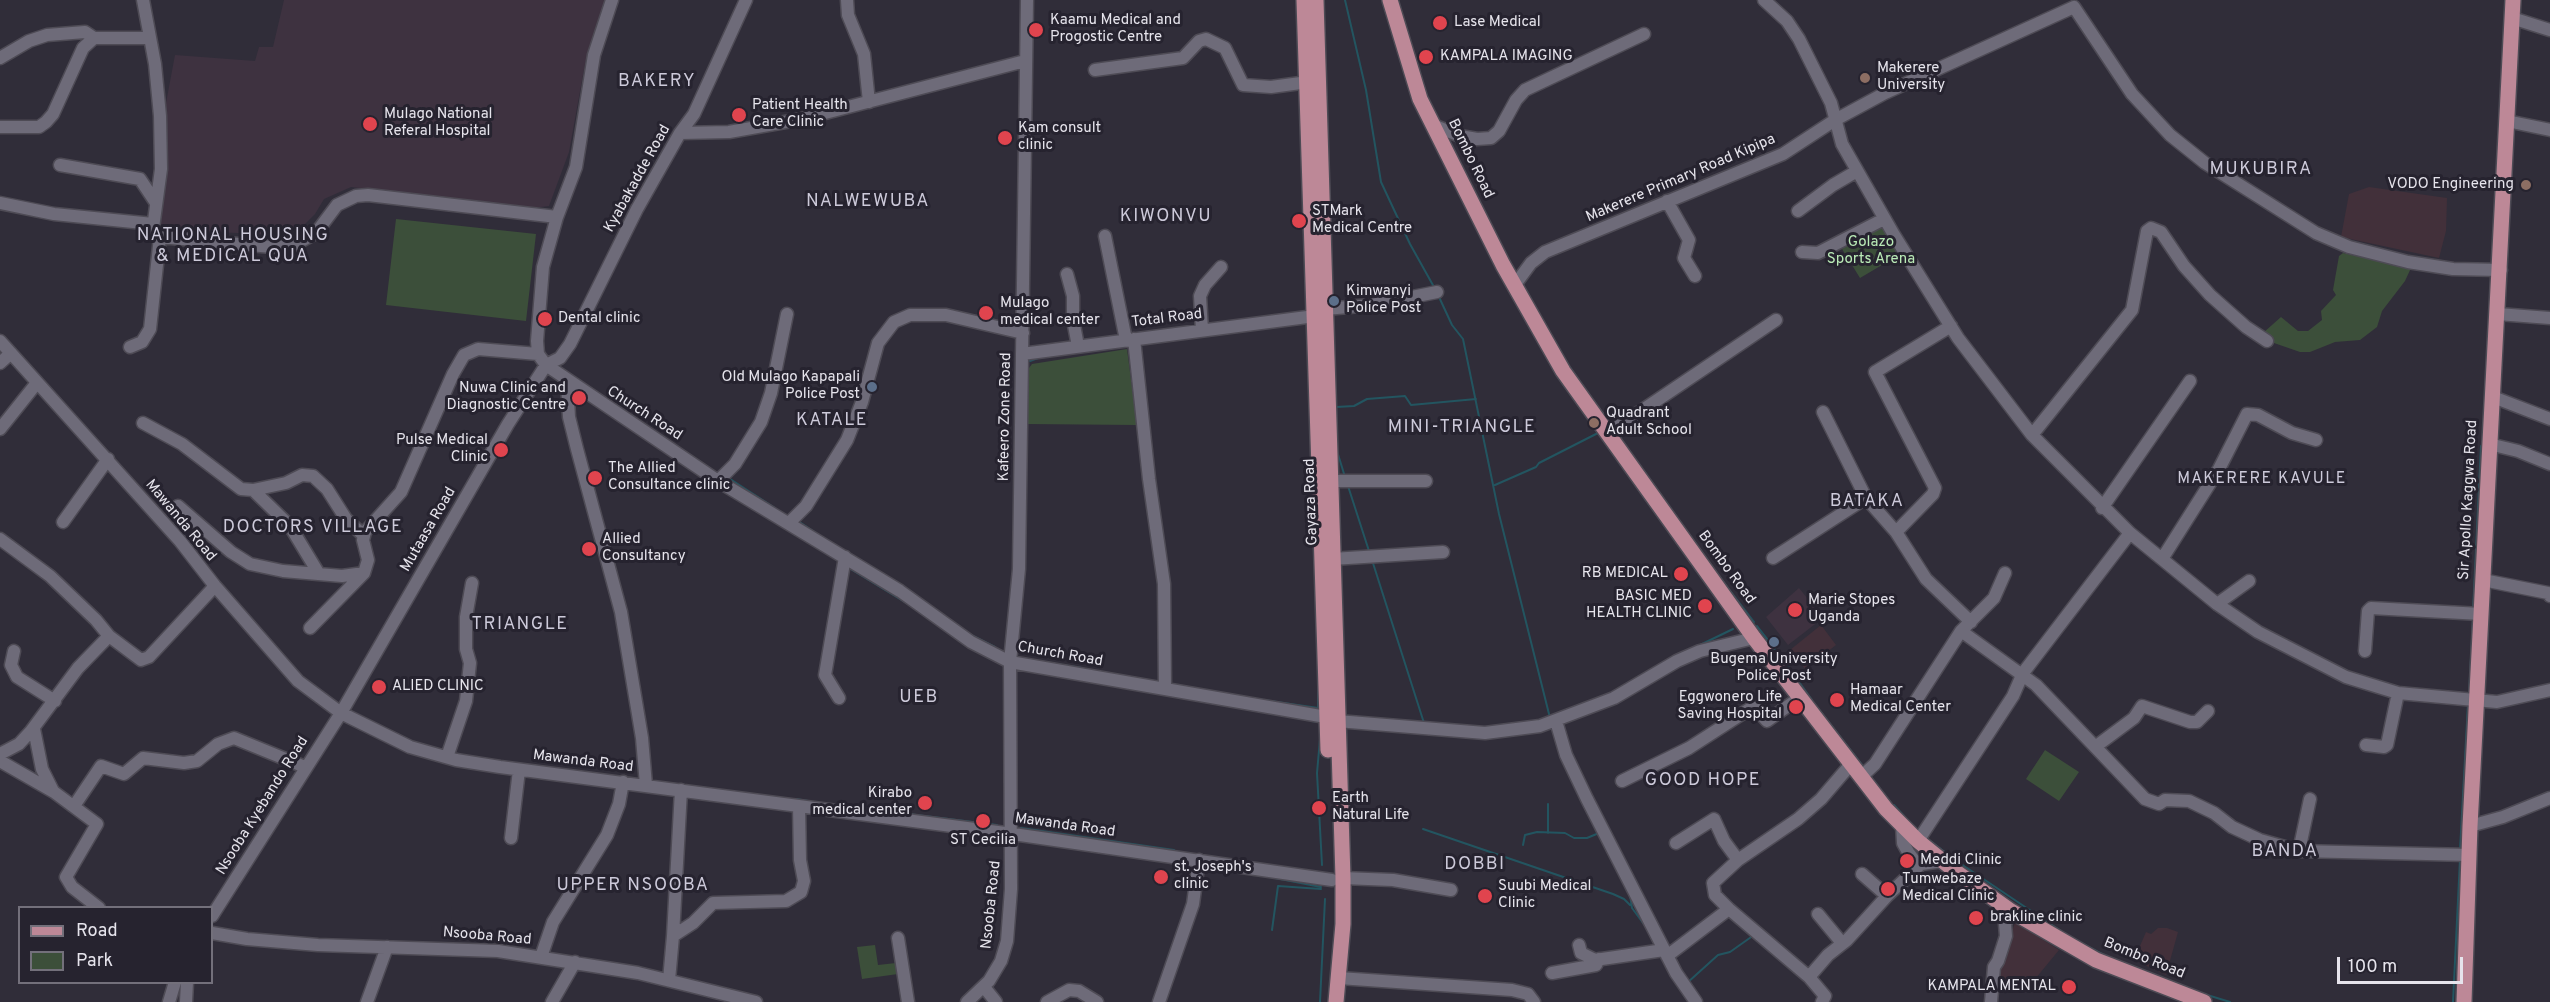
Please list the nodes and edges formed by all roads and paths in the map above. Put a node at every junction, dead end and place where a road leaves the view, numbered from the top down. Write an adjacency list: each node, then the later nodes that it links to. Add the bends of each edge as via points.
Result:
1 (144, 0): 15 (street)
2 (612, 0): 33 (street, via 594,55 576,167)
3 (746, 0): 26 (street, Kyabakadde Road, via 694,114)
4 (847, 0): 20 (street, via 848,15 864,54)
5 (1027, 0): 17 (street, Kafeero Zone Road)
6 (1304, 0): 19 (main road, Gayaza Road)
7 (1316, 0): 45 (main road, Gayaza Road)
8 (1390, 0): 23 (main road, Bombo Road, via 1414,86)
9 (1764, 0): 21 (street, via 1799,39 1831,103)
10 (2513, 0): 11 (main road, Sir Apollo Kaggwa Road)
11 (2512, 18): 12 (street); 22 (main road, Sir Apollo Kaggwa Road)
12 (2550, 30)
13 (1644, 34): 23 (street, via 1525,90 1491,138 1460,136)
14 (94, 38): 15 (street); 16 (street, via 85,32 47,34); 24 (street, via 83,48 46,122 39,127)
15 (150, 38): 31 (street, via 161,151)
16 (0, 58)
17 (1025, 61): 20 (street); 52 (street, Kafeero Zone Road)
18 (1095, 70): 19 (street, via 1183,58 1206,39 1225,48 1243,85 1280,87)
19 (1308, 82): 45 (main road, Gayaza Road, via 1308,179)
20 (869, 102): 26 (street, via 746,130)
21 (1835, 120): 28 (street, via 1842,144); 29 (street, Makerere Primary Road Kipipa, via 1783,154); 40 (street, Makerere Primary Road Kipipa, via 1971,52 2074,8 2132,94 2154,119 2188,150 2316,233 2349,248 2437,267)
22 (2507, 121): 25 (street); 40 (main road, Sir Apollo Kaggwa Road)
23 (1433, 125): 43 (main road, Bombo Road)
24 (0, 127)
25 (2550, 130)
26 (680, 133): 62 (street, Kyabakadde Road, via 570,344 560,358)
27 (60, 165): 31 (street, via 140,179)
28 (1857, 171): 32 (street, via 1833,184); 34 (street)
29 (1667, 201): 42 (street, via 1689,240 1684,258); 43 (street, Makerere Primary Road Kipipa, via 1545,252)
30 (0, 203): 35 (street, via 54,214)
31 (156, 203): 35 (street)
32 (1798, 212)
33 (557, 217): 37 (street, via 368,195 337,205 316,233 292,246); 59 (street, via 543,267)
34 (1884, 219): 38 (street, via 1818,253); 50 (street)
35 (153, 224): 37 (street)
36 (1105, 236): 53 (street)
37 (160, 237): 57 (street, via 150,329 142,342)
38 (1802, 252)
39 (1221, 267): 51 (street, via 1200,296)
40 (2501, 270): 47 (main road, Sir Apollo Kaggwa Road)
41 (1067, 274): 56 (street)
42 (1695, 276)
43 (1514, 286): 71 (main road, Bombo Road, via 1577,393)
44 (1437, 292): 45 (street, Total Road)
45 (1320, 313): 51 (street, Total Road); 78 (main road, Gayaza Road); 123 (main road, Gayaza Road)
46 (787, 314): 77 (street, via 764,415 735,465)
47 (2498, 314): 48 (street); 66 (main road, Sir Apollo Kaggwa Road)
48 (2550, 318)
49 (1776, 320): 71 (street)
50 (1951, 326): 72 (street); 86 (street, via 1875,372 1935,488)
51 (1202, 330): 53 (street, Total Road)
52 (1023, 333): 60 (street, Kafeero Zone Road); 85 (street, via 946,315 906,315 894,322 878,343 847,440 807,506)
53 (1130, 339): 56 (street, Total Road); 114 (street, via 1164,584)
54 (0, 341): 58 (street, Mawanda Road)
55 (2267, 341): 72 (street, via 2210,295 2161,232 2151,228 2147,231 2132,310)
56 (1078, 346): 60 (street, Total Road)
57 (130, 347)
58 (11, 353): 61 (street); 65 (street, Mawanda Road)
59 (538, 354): 62 (street, Church Road); 88 (street, via 478,349 464,356 401,492)
60 (1023, 354): 112 (street, Kafeero Zone Road, via 1019,569)
61 (0, 363)
62 (546, 365): 63 (street, Church Road); 122 (street, Mutaasa Road)
63 (567, 381): 77 (street, Church Road); 137 (street, via 574,439 621,612)
64 (2190, 381): 83 (street)
65 (36, 384): 70 (street); 75 (street, Mawanda Road)
66 (2493, 397): 68 (street); 74 (main road, Sir Apollo Kaggwa Road)
67 (1823, 412): 81 (street)
68 (2550, 419)
69 (143, 423): 80 (street, via 182,444 238,487)
70 (0, 429)
71 (1607, 434): 109 (main road, Bombo Road)
72 (2032, 435): 83 (street)
73 (2316, 440): 94 (street, via 2247,414 2219,469)
74 (2489, 444): 76 (street); 98 (main road, Sir Apollo Kaggwa Road)
75 (108, 459): 84 (street); 101 (street, Mawanda Road)
76 (2550, 464)
77 (718, 481): 85 (street, Church Road)
78 (1330, 481): 79 (street); 93 (main road, Gayaza Road)
79 (1426, 481)
80 (249, 490): 88 (street, via 286,483 302,475 313,476); 97 (street, via 290,526)
81 (1866, 498): 86 (street); 92 (street)
82 (177, 506): 97 (street, via 250,564)
83 (2102, 508): 87 (street)
84 (63, 522)
85 (790, 522): 91 (street, Church Road)
86 (1896, 532): 105 (street, via 1926,579)
87 (2130, 533): 94 (street); 113 (street)
88 (364, 536): 95 (street, via 368,560)
89 (0, 539): 108 (street, via 50,576)
90 (1443, 552): 93 (street)
91 (845, 557): 112 (street, Church Road, via 900,591 964,639); 117 (street, via 825,675)
92 (1773, 558)
93 (1332, 559): 123 (main road, Gayaza Road)
94 (2162, 559): 103 (street)
95 (364, 573): 97 (street); 106 (street)
96 (2005, 573): 105 (street, via 1994,598)
97 (319, 574)
98 (2483, 580): 102 (street); 104 (main road, Sir Apollo Kaggwa Road)
99 (2249, 581): 103 (street)
100 (472, 582): 129 (street, via 466,617 466,657 470,663 466,700)
101 (215, 586): 108 (street, via 146,659 137,659); 122 (street, Mawanda Road, via 298,681)
102 (2550, 596)
103 (2217, 604): 116 (street, via 2301,657 2346,677)
104 (2481, 614): 111 (street, via 2370,608); 119 (main road, Sir Apollo Kaggwa Road)
105 (1971, 622): 107 (street)
106 (310, 628)
107 (1961, 631): 113 (street); 134 (street, via 1875,764)
108 (109, 636): 120 (street, via 78,668)
109 (1754, 638): 118 (main road, Bombo Road); 124 (street, Church Road, via 1700,651 1614,698)
110 (14, 651): 120 (street, via 13,672)
111 (2365, 651)
112 (1010, 662): 114 (street, Church Road); 146 (street, Kafeero Zone Road)
113 (2023, 673): 127 (street); 148 (street, via 2013,696)
114 (1165, 689): 123 (street, Church Road)
115 (2550, 690): 119 (street, via 2497,702)
116 (2398, 693): 119 (street); 126 (street, via 2387,745)
117 (839, 698)
118 (1799, 698): 131 (main road, Bombo Road); 135 (street, via 1767,722 1751,708 1689,748)
119 (2476, 700): 145 (main road, Sir Apollo Kaggwa Road)
120 (55, 701): 125 (street)
121 (2208, 711): 127 (street, via 2197,722 2190,722 2142,706 2134,718)
122 (341, 713): 129 (street, Mawanda Road, via 410,747); 132 (street, Nsooba Kyebando Road)
123 (1332, 719): 124 (street, Church Road, via 1485,733); 157 (main road, Gayaza Road)
124 (1551, 722): 171 (street)
125 (34, 729): 128 (street, via 19,744); 139 (street, via 42,769)
126 (2366, 745)
127 (2095, 747): 150 (street, via 2145,799 2159,804 2165,800 2189,801 2241,831)
128 (0, 754)
129 (447, 757): 133 (street, Mawanda Road)
130 (0, 761): 139 (street)
131 (1851, 764): 134 (main road, Bombo Road); 153 (street, via 1821,800)
132 (305, 767): 142 (street, via 234,738 218,744 197,761 143,758 124,774 101,766); 163 (street, Nsooba Kyebando Road)
133 (519, 770): 136 (street, Mawanda Road); 147 (street)
134 (1861, 777): 144 (main road, Bombo Road)
135 (1622, 781)
136 (623, 782): 137 (street, Mawanda Road); 172 (street, via 607,835 554,922)
137 (646, 785): 138 (street, Mawanda Road)
138 (681, 790): 143 (street, Mawanda Road); 166 (street)
139 (54, 792): 142 (street)
140 (2550, 798): 145 (street)
141 (2310, 799): 150 (street)
142 (74, 806): 160 (street, via 97,824 66,881)
143 (799, 806): 146 (street, Mawanda Road); 166 (street, via 804,881 801,892 786,901 713,903)
144 (1902, 825): 148 (main road, Bombo Road); 155 (street, via 1903,843)
145 (2470, 826): 151 (main road, Sir Apollo Kaggwa Road)
146 (1013, 834): 152 (street, Mawanda Road); 181 (street, Nsooba Road, via 1007,941 1002,961)
147 (511, 838)
148 (1918, 841): 154 (main road, Bombo Road)
149 (1676, 843): 153 (street, via 1714,819)
150 (2299, 851): 151 (street)
151 (2469, 855): 201 (main road, Sir Apollo Kaggwa Road)
152 (1199, 860): 157 (street, Mawanda Road); 193 (street, via 1193,904)
153 (1738, 860): 161 (street, via 1713,883 1714,895)
154 (1943, 861): 155 (street); 162 (main road, Bombo Road)
155 (1921, 864): 159 (street)
156 (1862, 874): 159 (street)
157 (1338, 879): 158 (street, Mawanda Road, via 1393,880); 177 (main road, Gayaza Road); 194 (main road, Gayaza Road)
158 (1451, 890)
159 (1887, 896): 168 (street)
160 (97, 906)
161 (1729, 909): 171 (street); 176 (street)
162 (2011, 910): 199 (street, via 1994,967); 200 (main road, Bombo Road, via 2096,960)
163 (213, 914)
164 (1818, 914): 168 (street)
165 (213, 933): 170 (street, Nsooba Road, via 289,943)
166 (673, 936): 178 (street)
167 (898, 938): 188 (street)
168 (1842, 943): 176 (street)
169 (1579, 945): 173 (street, via 1581,953 1590,959)
170 (387, 947): 172 (street, Nsooba Road, via 477,949); 185 (street)
171 (1662, 953): 173 (street); 197 (street)
172 (541, 957): 174 (street, Nsooba Road)
173 (1600, 958): 175 (street, via 1596,965)
174 (575, 962): 178 (street, Nsooba Road); 186 (street)
175 (1552, 974)
176 (1809, 977): 198 (street, via 1825,996)
177 (1339, 978): 195 (main road, Gayaza Road); 196 (street, via 1512,990 1528,994)
178 (669, 980): 182 (street, Nsooba Road)
179 (174, 984): 183 (street)
180 (187, 984): 184 (street)
181 (984, 987): 189 (street, Nsooba Road); 190 (street)
182 (720, 998): 187 (street, Nsooba Road)
183 (169, 1002)
184 (186, 1002)
185 (367, 1002)
186 (552, 1002)
187 (756, 1002)
188 (908, 1002)
189 (967, 1002)
190 (996, 1002)
191 (1047, 1002): 192 (street, via 1069,990)
192 (1097, 1002)
193 (1159, 1002)
194 (1328, 1002)
195 (1336, 1002)
196 (1534, 1002)
197 (1696, 1002)
198 (1822, 1002)
199 (1991, 1002)
200 (2204, 1002)
201 (2464, 1002)

